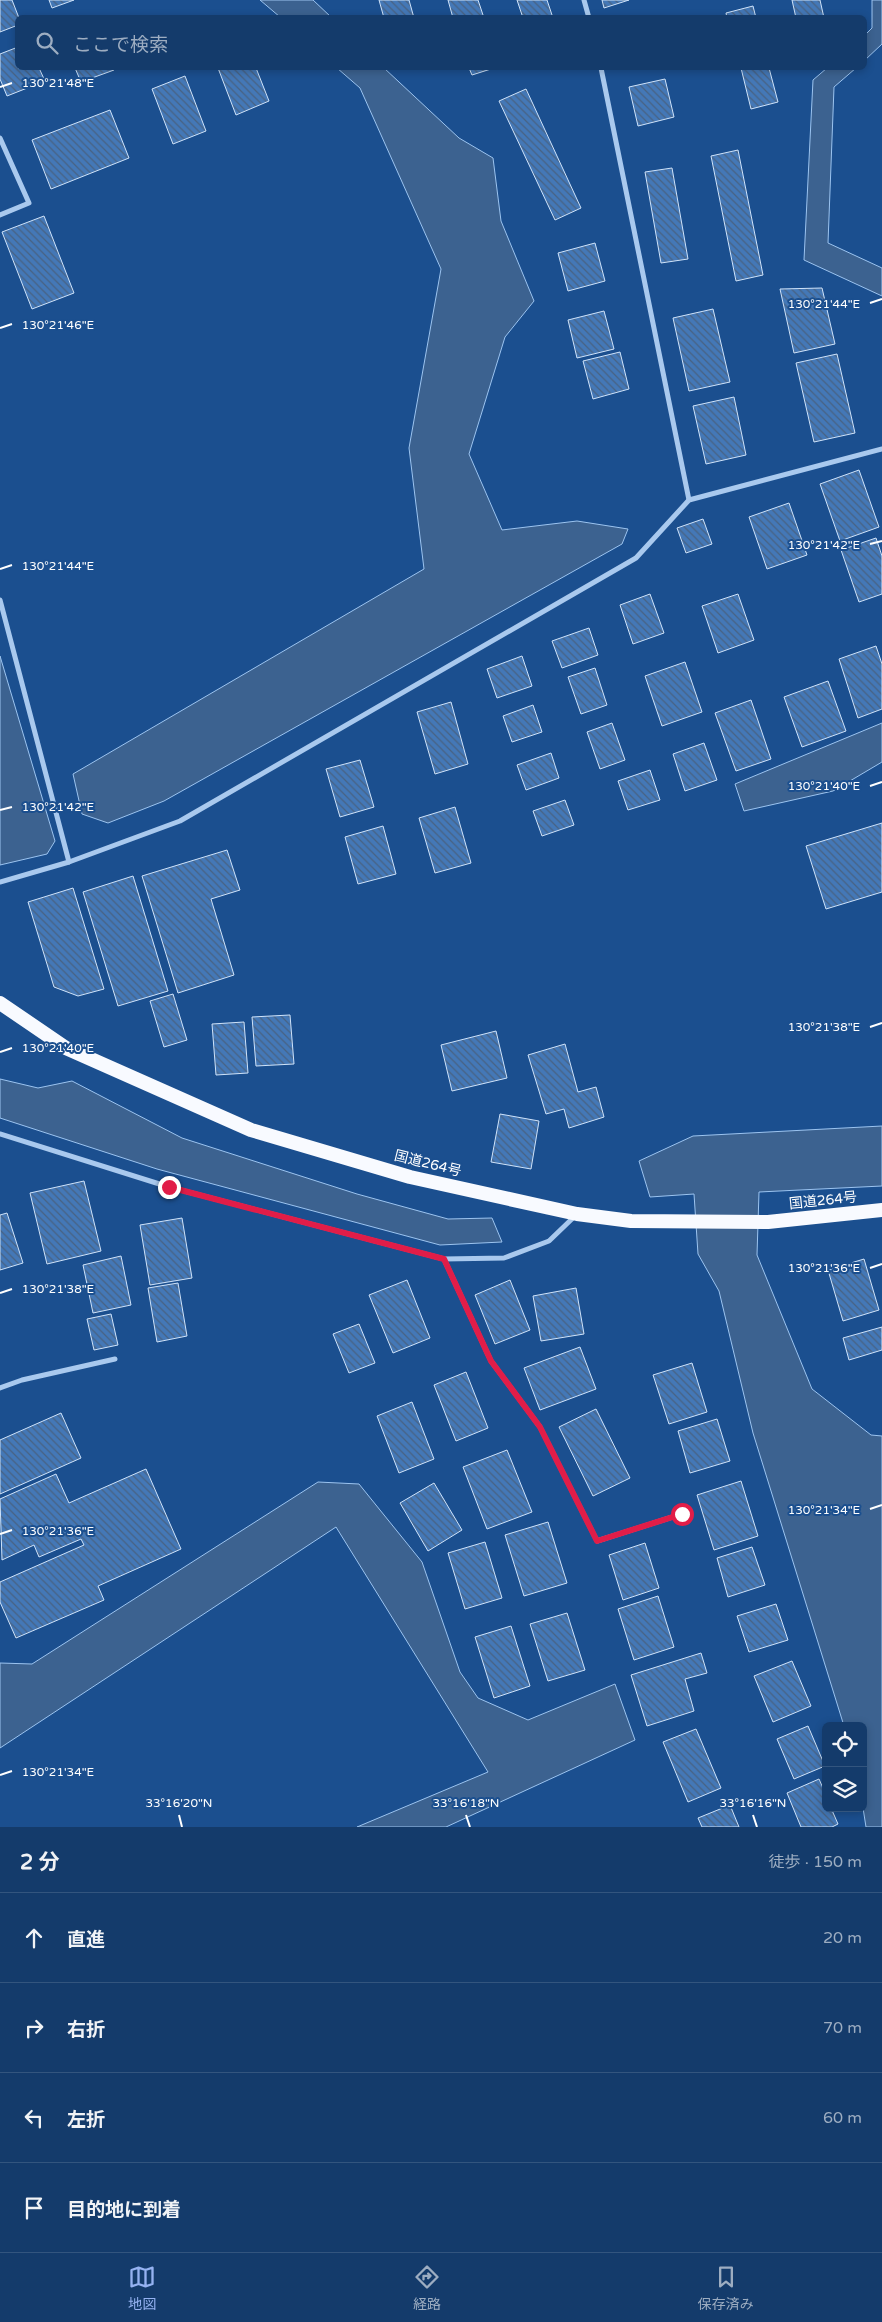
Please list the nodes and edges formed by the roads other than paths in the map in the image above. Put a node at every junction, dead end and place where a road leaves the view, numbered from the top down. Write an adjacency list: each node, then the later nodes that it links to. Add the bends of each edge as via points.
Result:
1 (584, 0): 2 (street)
2 (588, 15)
3 (602, 70): 7 (street)
4 (0, 138): 5 (street, via 29,203)
5 (0, 215)
6 (882, 448): 7 (street)
7 (690, 500): 9 (street, via 636,558 180,821)
8 (0, 600): 9 (street)
9 (69, 862): 10 (street)
10 (0, 882)
11 (0, 1003): 14 (highway, 国道264号, via 66,1048 251,1130 410,1177)
12 (0, 1134): 15 (street, via 169,1187)
13 (882, 1210): 14 (highway, 国道264号, via 768,1222 631,1221)
14 (577, 1214): 15 (street, via 549,1241 504,1258)
15 (444, 1259): 18 (street, via 491,1361 540,1427 597,1541)
16 (115, 1359): 17 (street)
17 (0, 1388)
18 (682, 1514)

